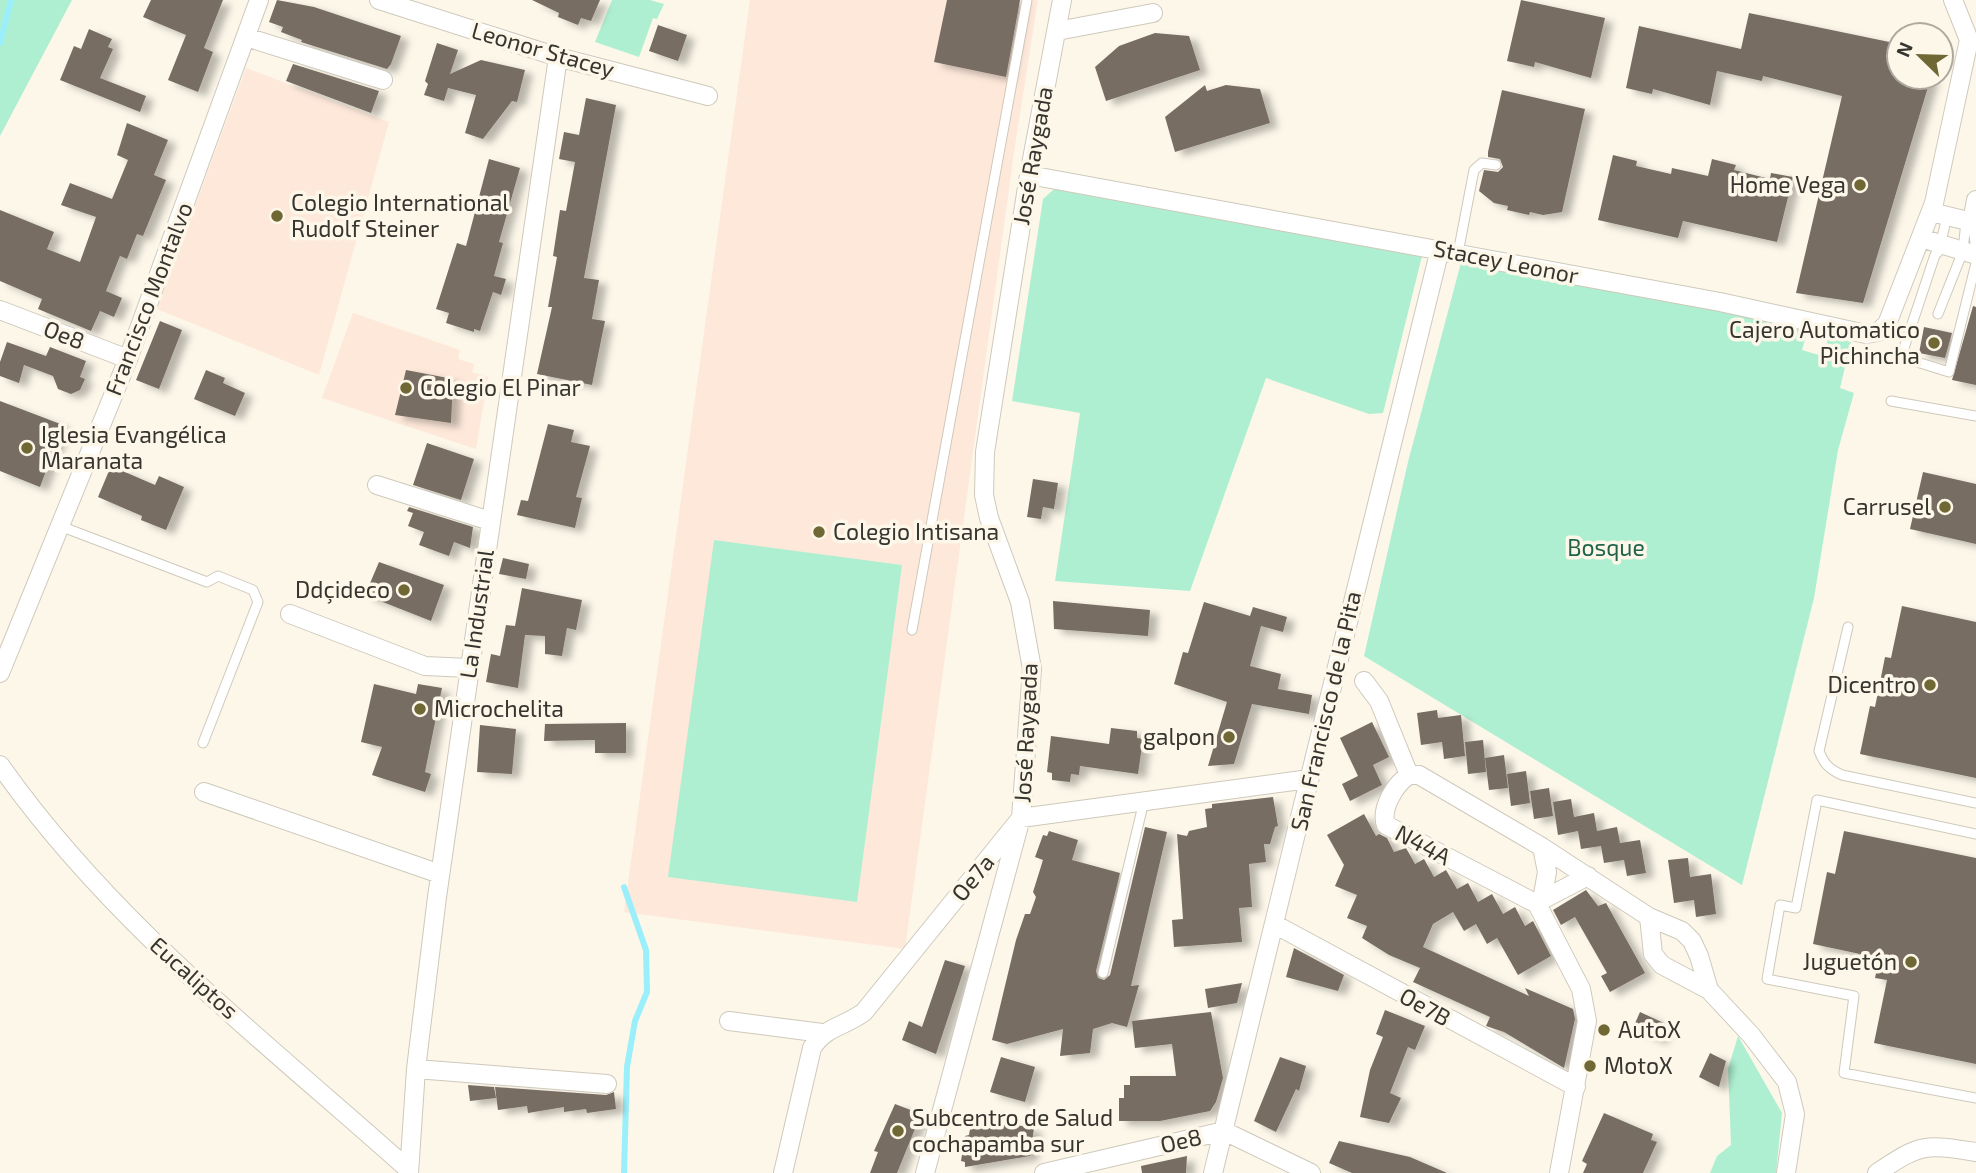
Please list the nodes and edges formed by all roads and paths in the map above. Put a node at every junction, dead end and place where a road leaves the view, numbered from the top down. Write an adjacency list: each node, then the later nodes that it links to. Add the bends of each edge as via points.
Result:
1 (259, 0): 8 (street, Francisco Montalvo)
2 (379, 0): 9 (street, Leonor Stacey)
3 (1027, 0): 31 (lane)
4 (1062, 0): 7 (street, José Raygada)
5 (1953, 0): 15 (street, Stacey Leonor, via 1969,40)
6 (1153, 13): 7 (street)
7 (1057, 30): 13 (street, José Raygada)
8 (246, 37): 10 (street); 23 (street, Francisco Montalvo)
9 (558, 57): 11 (street, Leonor Stacey); 27 (street, La Industrial)
10 (383, 80)
11 (708, 96)
12 (1496, 165): 19 (lane, via 1482,163 1474,170)
13 (1029, 175): 19 (street, Stacey Leonor); 42 (street, José Raygada, via 985,452 989,518 1029,637 1032,668)
14 (1976, 200): 16 (street)
15 (1939, 214): 16 (street); 17 (street, Stacey Leonor); 18 (lane)
16 (1971, 222): 20 (lane)
17 (1921, 238): 18 (street); 19 (street, Stacey Leonor, via 1887,324 1866,334)
18 (1941, 244): 20 (street); 20 (lane, via 1901,357 1950,372)
19 (1449, 251): 38 (street, San Francisco de la Pita, via 1339,647)
20 (1973, 254): 22 (lane)
21 (0, 310): 23 (street, Oe8)
22 (1938, 314)
23 (128, 359): 28 (street, Francisco Montalvo)
24 (1891, 401): 25 (lane)
25 (1976, 416)
26 (377, 485): 27 (street)
27 (490, 521): 32 (street, La Industrial)
28 (60, 526): 33 (street, Francisco Montalvo); 35 (lane, via 207,582 218,576 253,590 258,602)
29 (289, 614): 32 (street, via 425,666)
30 (1848, 627): 41 (lane, via 1819,751 1823,761 1843,775)
31 (912, 630)
32 (469, 668): 45 (street, La Industrial)
33 (0, 672)
34 (1364, 681): 37 (street, via 1379,701)
35 (203, 743)
36 (0, 765): 60 (street, Eucaliptos, via 132,922)
37 (1409, 775): 44 (street, via 1419,775); 47 (street, N44A, via 1397,785 1387,807 1386,825)
38 (1309, 779): 40 (street); 49 (street, San Francisco de la Pita)
39 (204, 792): 45 (street)
40 (1144, 802): 42 (street); 50 (lane)
41 (1976, 803)
42 (1021, 818): 53 (street, Oe7a, via 864,1012 850,1023); 62 (street, José Raygada)
43 (1976, 834): 57 (lane, via 1817,800 1796,908 1780,905 1767,979 1854,996 1844,1073)
44 (1542, 847): 46 (street); 47 (street, via 1547,872)
45 (440, 874): 54 (street, La Industrial)
46 (1588, 876): 47 (street); 48 (street)
47 (1540, 902): 56 (street, via 1586,1005)
48 (1649, 918): 51 (street, via 1682,931 1692,941); 51 (street, via 1653,954 1662,965)
49 (1276, 925): 56 (street, Oe7B); 58 (street, San Francisco de la Pita)
50 (1103, 973)
51 (1709, 990): 67 (street, via 1787,1082 1795,1114)
52 (729, 1021): 53 (street)
53 (822, 1033): 61 (street, via 806,1064)
54 (416, 1069): 55 (street); 60 (street, La Industrial)
55 (607, 1084)
56 (1576, 1087): 66 (street)
57 (1976, 1098)
58 (1224, 1131): 63 (street, Oe8); 64 (street, San Francisco de la Pita); 65 (street, Oe8)
59 (1976, 1152): 68 (street, via 1931,1145 1904,1155)
60 (409, 1171)
61 (783, 1173)
62 (925, 1173)
63 (1044, 1173)
64 (1213, 1173)
65 (1311, 1173)
66 (1559, 1173)
67 (1786, 1173)
68 (1877, 1173)

